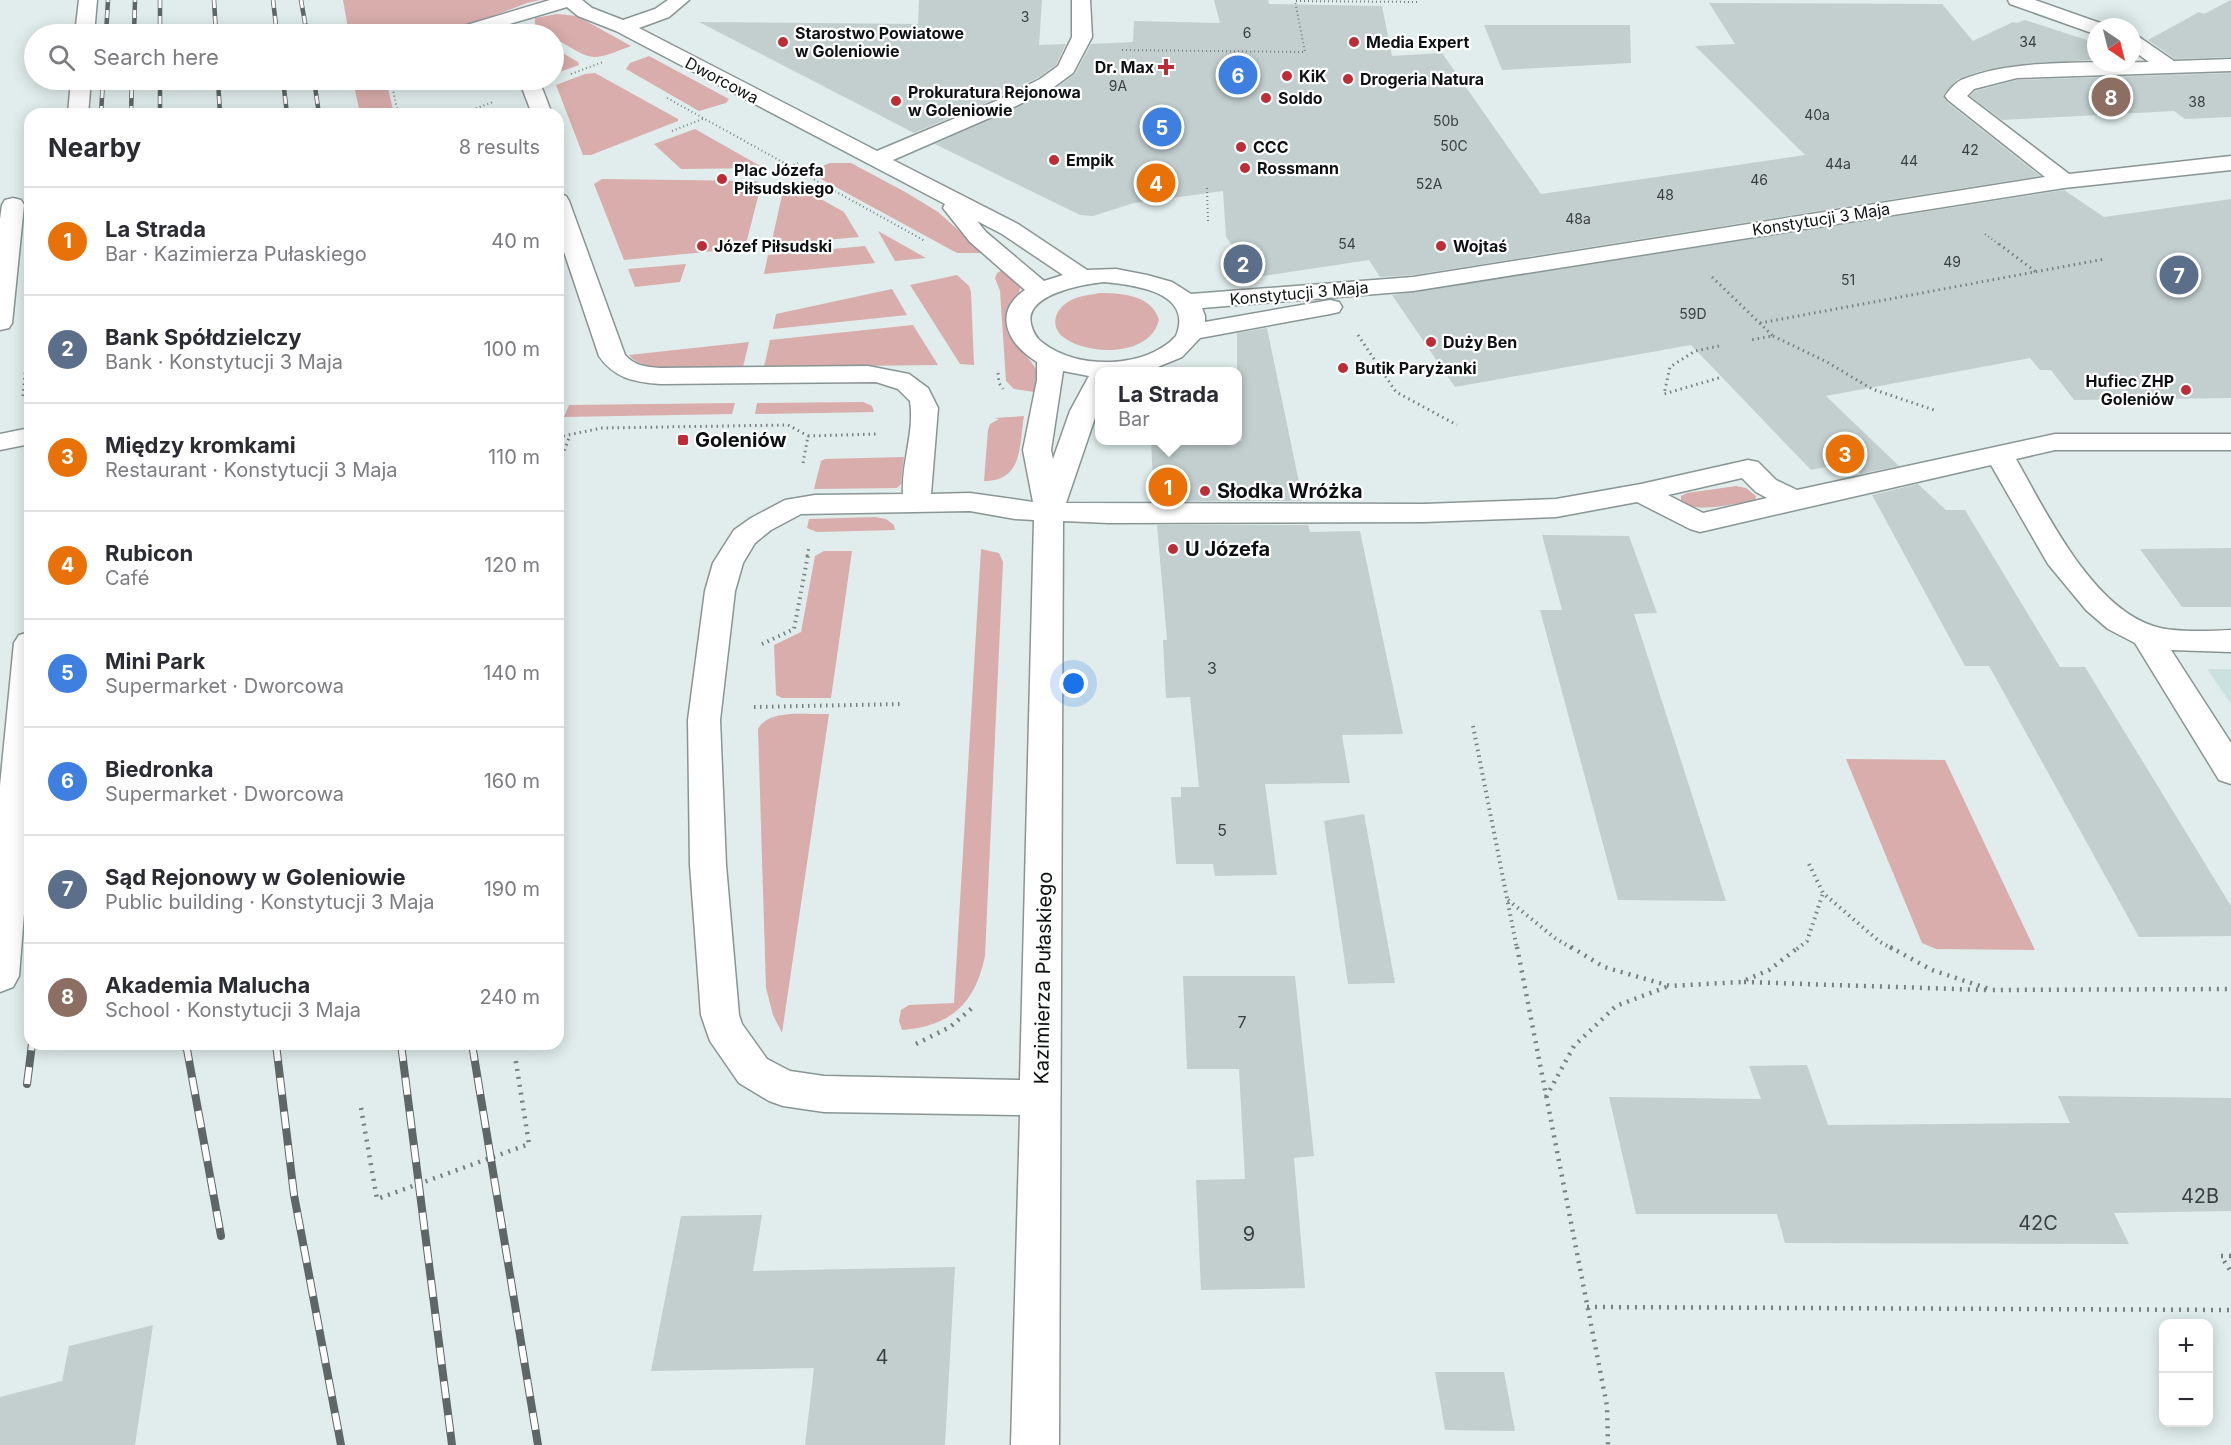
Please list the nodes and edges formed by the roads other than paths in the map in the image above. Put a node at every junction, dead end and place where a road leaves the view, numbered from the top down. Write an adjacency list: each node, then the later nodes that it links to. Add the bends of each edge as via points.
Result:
1 (88, 0): 6 (street)
2 (570, 0): 7 (street); 9 (street, Dworcowa, via 585,12)
3 (681, 0): 9 (street, via 662,14)
4 (1081, 0): 17 (street, via 1082,37 1066,69 1003,105)
5 (2017, 0): 8 (street)
6 (86, 24)
7 (517, 24)
8 (2087, 25)
9 (623, 27): 17 (street, Dworcowa)
10 (2141, 46): 12 (street)
11 (2231, 65): 12 (street)
12 (2170, 67): 19 (street, via 2016,72 1967,85 1955,96)
13 (80, 90): 15 (street)
14 (533, 90): 16 (street)
15 (79, 108)
16 (540, 108)
17 (874, 160): 20 (street, Dworcowa)
18 (2230, 164): 19 (street, Konstytucji 3 Maja)
19 (2064, 181): 24 (street, Konstytucji 3 Maja)
20 (943, 196): 23 (street, Dworcowa, via 1010,230); 25 (street, Dworcowa, via 978,237)
21 (13, 205): 27 (street)
22 (564, 218): 39 (street, via 612,356 628,371 660,376 868,374 895,378 913,387 924,408)
23 (1082, 277): 25 (street); 26 (street, via 1142,279 1159,284)
24 (1413, 284): 26 (street, Konstytucji 3 Maja); 28 (street, Konstytucji 3 Maja, via 1313,311)
25 (1041, 291): 29 (street, via 1023,307 1019,325 1028,344)
26 (1185, 302): 28 (street, via 1193,322)
27 (0, 322)
28 (1190, 332): 30 (street, via 1174,351)
29 (1050, 358): 31 (street); 40 (street, Kazimierza Pułaskiego, via 1037,450)
30 (1129, 367)
31 (1095, 372)
32 (1095, 388): 40 (street, Kazimierza Pułaskiego, via 1083,411)
33 (24, 437): 34 (street)
34 (0, 442)
35 (2231, 442): 36 (street, via 2055,442)
36 (2000, 455): 38 (street); 41 (street, via 2059,559 2107,614)
37 (1641, 493): 38 (street, via 1700,523); 38 (street, via 1748,468 1766,486); 40 (street, via 1556,508 1424,513)
38 (1794, 500)
39 (918, 503): 40 (street, via 970,502); 46 (street, via 795,506 744,537 728,563 720,591 704,720 708,865 720,1015 742,1058 753,1071 777,1086 806,1092)
40 (1049, 512): 46 (street, Kazimierza Pułaskiego)
41 (2146, 636): 42 (street); 44 (street)
42 (2231, 641)
43 (24, 710): 45 (street)
44 (2231, 771)
45 (0, 976)
46 (1041, 1098): 47 (street, Kazimierza Pułaskiego)
47 (1035, 1445)

